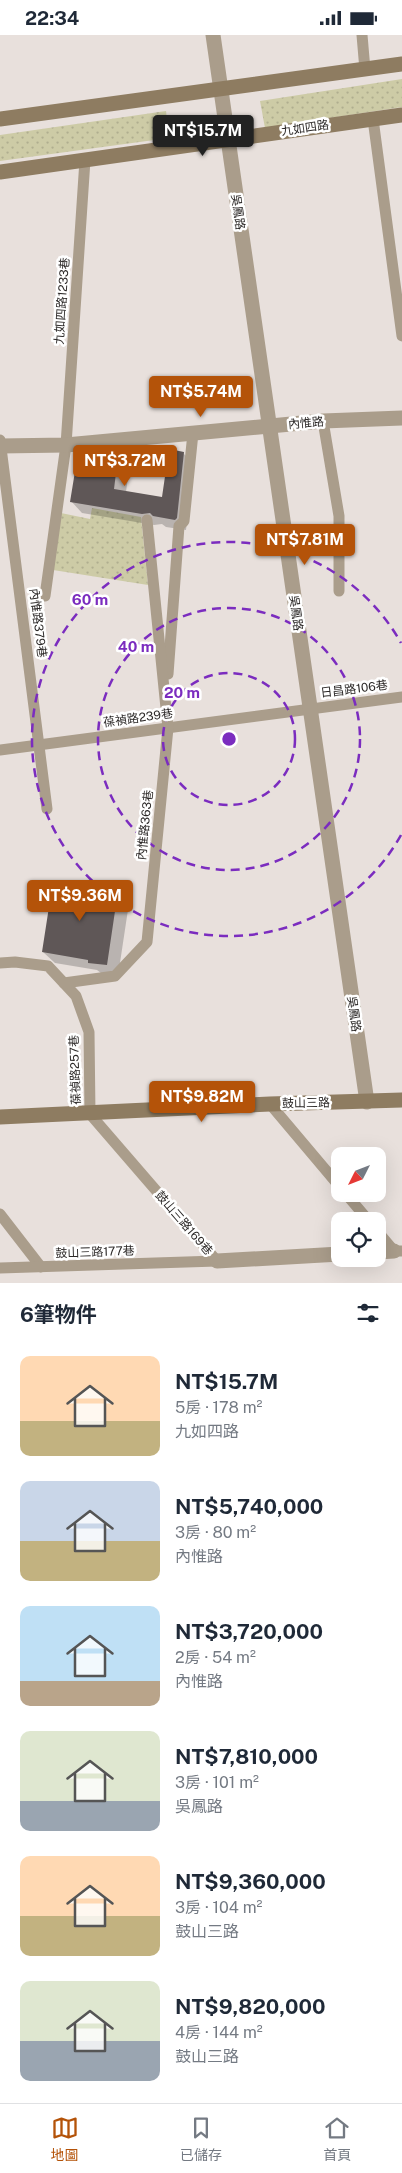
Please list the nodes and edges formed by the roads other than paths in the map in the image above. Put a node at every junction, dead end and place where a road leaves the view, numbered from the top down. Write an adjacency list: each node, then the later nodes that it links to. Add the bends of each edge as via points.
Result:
1 (213, 35): 5 (street, 吳鳳路)
2 (362, 35): 4 (lane)
3 (402, 64): 4 (street)
4 (365, 70): 5 (street)
5 (220, 89): 7 (street); 9 (street, 吳鳳路)
6 (402, 115): 8 (street, 九如四路)
7 (0, 119)
8 (373, 119): 9 (street, 九如四路); 12 (lane)
9 (228, 138): 10 (street, 九如四路); 15 (street, 吳鳳路)
10 (85, 159): 11 (street, 九如四路); 18 (lane, 九如四路1233巷)
11 (0, 172)
12 (402, 336)
13 (402, 419): 14 (street, 內惟路)
14 (323, 421): 15 (street, 內惟路); 20 (lane, via 339,516)
15 (270, 426): 16 (street, 內惟路); 26 (street, 吳鳳路)
16 (193, 433): 18 (street, 內惟路); 23 (lane, 內惟路363巷, via 184,521 179,526)
17 (0, 444): 18 (street, 內惟路); 28 (lane, 內惟路379巷)
18 (66, 445): 21 (lane, 內惟路379巷)
19 (148, 520): 22 (lane, 內惟路363巷)
20 (339, 591)
21 (45, 596)
22 (155, 596): 23 (lane); 25 (lane, 內惟路363巷)
23 (174, 596): 25 (lane, 內惟路363巷)
24 (402, 697): 26 (lane, 日昌路106巷)
25 (166, 704): 27 (lane, 內惟路363巷)
26 (310, 708): 27 (lane, 葆禎路239巷); 34 (street, 吳鳳路)
27 (168, 728): 28 (lane, 葆禎路239巷); 32 (lane, 內惟路363巷, via 147,942 114,975)
28 (38, 746): 29 (lane, 葆禎路239巷); 30 (lane, 內惟路379巷)
29 (0, 750)
30 (47, 809)
31 (0, 963): 32 (lane, 葆禎路257巷, via 48,966)
32 (64, 983): 36 (lane, 葆禎路257巷, via 76,996 89,1032)
33 (402, 1101): 34 (street, 鼓山三路)
34 (367, 1102): 35 (street, 鼓山三路)
35 (270, 1104): 36 (street, 鼓山三路); 38 (lane)
36 (90, 1114): 37 (street, 鼓山三路); 43 (lane, 鼓山三路169巷)
37 (0, 1117)
38 (331, 1176)
39 (0, 1214): 44 (lane, 鼓山三路177巷)
40 (386, 1239): 41 (lane)
41 (398, 1251)
42 (331, 1255): 43 (street, 鼓山三路169巷)
43 (216, 1261): 44 (lane, 鼓山三路177巷)
44 (41, 1267): 45 (lane)
45 (0, 1268)

